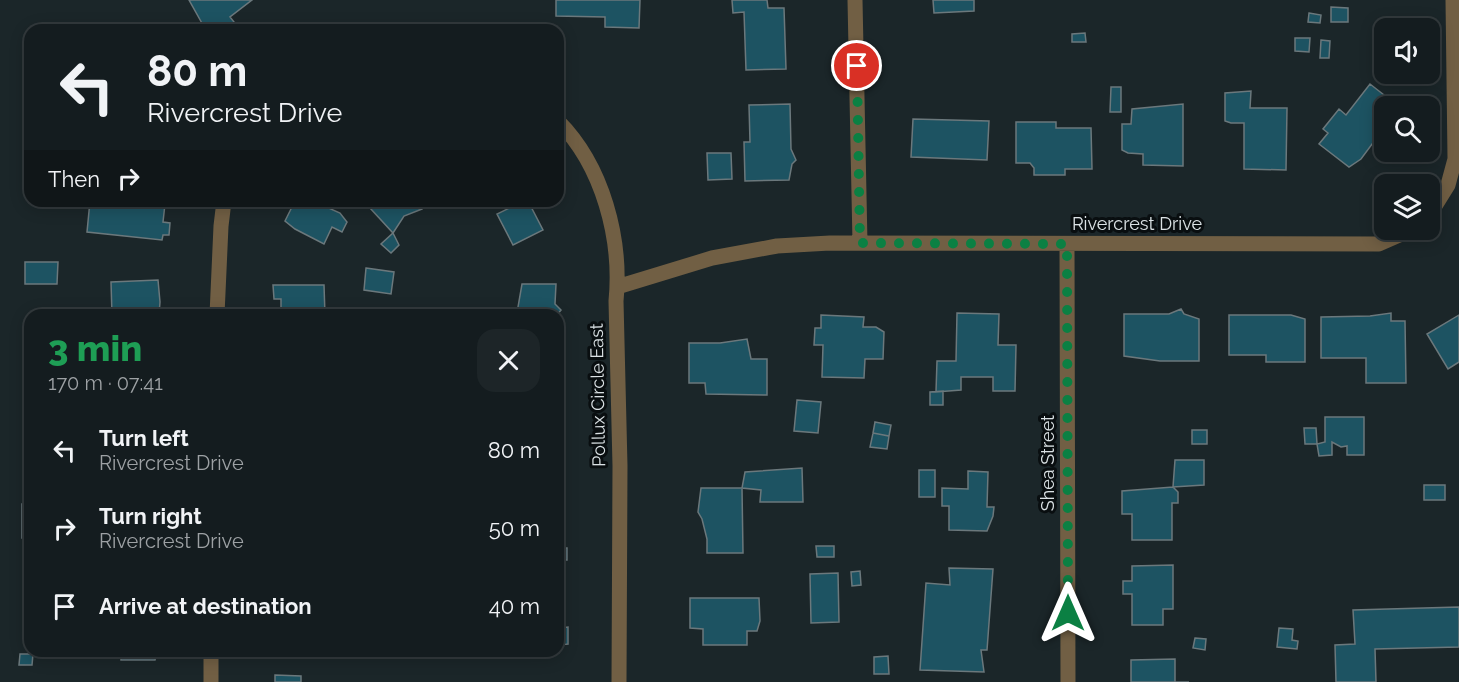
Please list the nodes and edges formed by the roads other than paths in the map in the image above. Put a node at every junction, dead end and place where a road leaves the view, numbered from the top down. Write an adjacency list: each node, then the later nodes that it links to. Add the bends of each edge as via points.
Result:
1 (855, 0): 7 (street)
2 (1453, 0): 4 (street, via 1455,159 1449,185)
3 (564, 127): 9 (street, Pollux Circle East, via 590,165 606,203 615,243)
4 (1440, 199)
5 (223, 207): 10 (street)
6 (1387, 240): 8 (street, Rivercrest Drive)
7 (860, 243): 8 (street, Rivercrest Drive); 9 (street, Rivercrest Drive, via 777,246 712,258)
8 (1067, 244): 14 (street, Shea Street)
9 (617, 287): 13 (street, Pollux Circle East)
10 (218, 309)
11 (211, 657): 12 (street)
12 (211, 682)
13 (619, 682)
14 (1068, 682)

